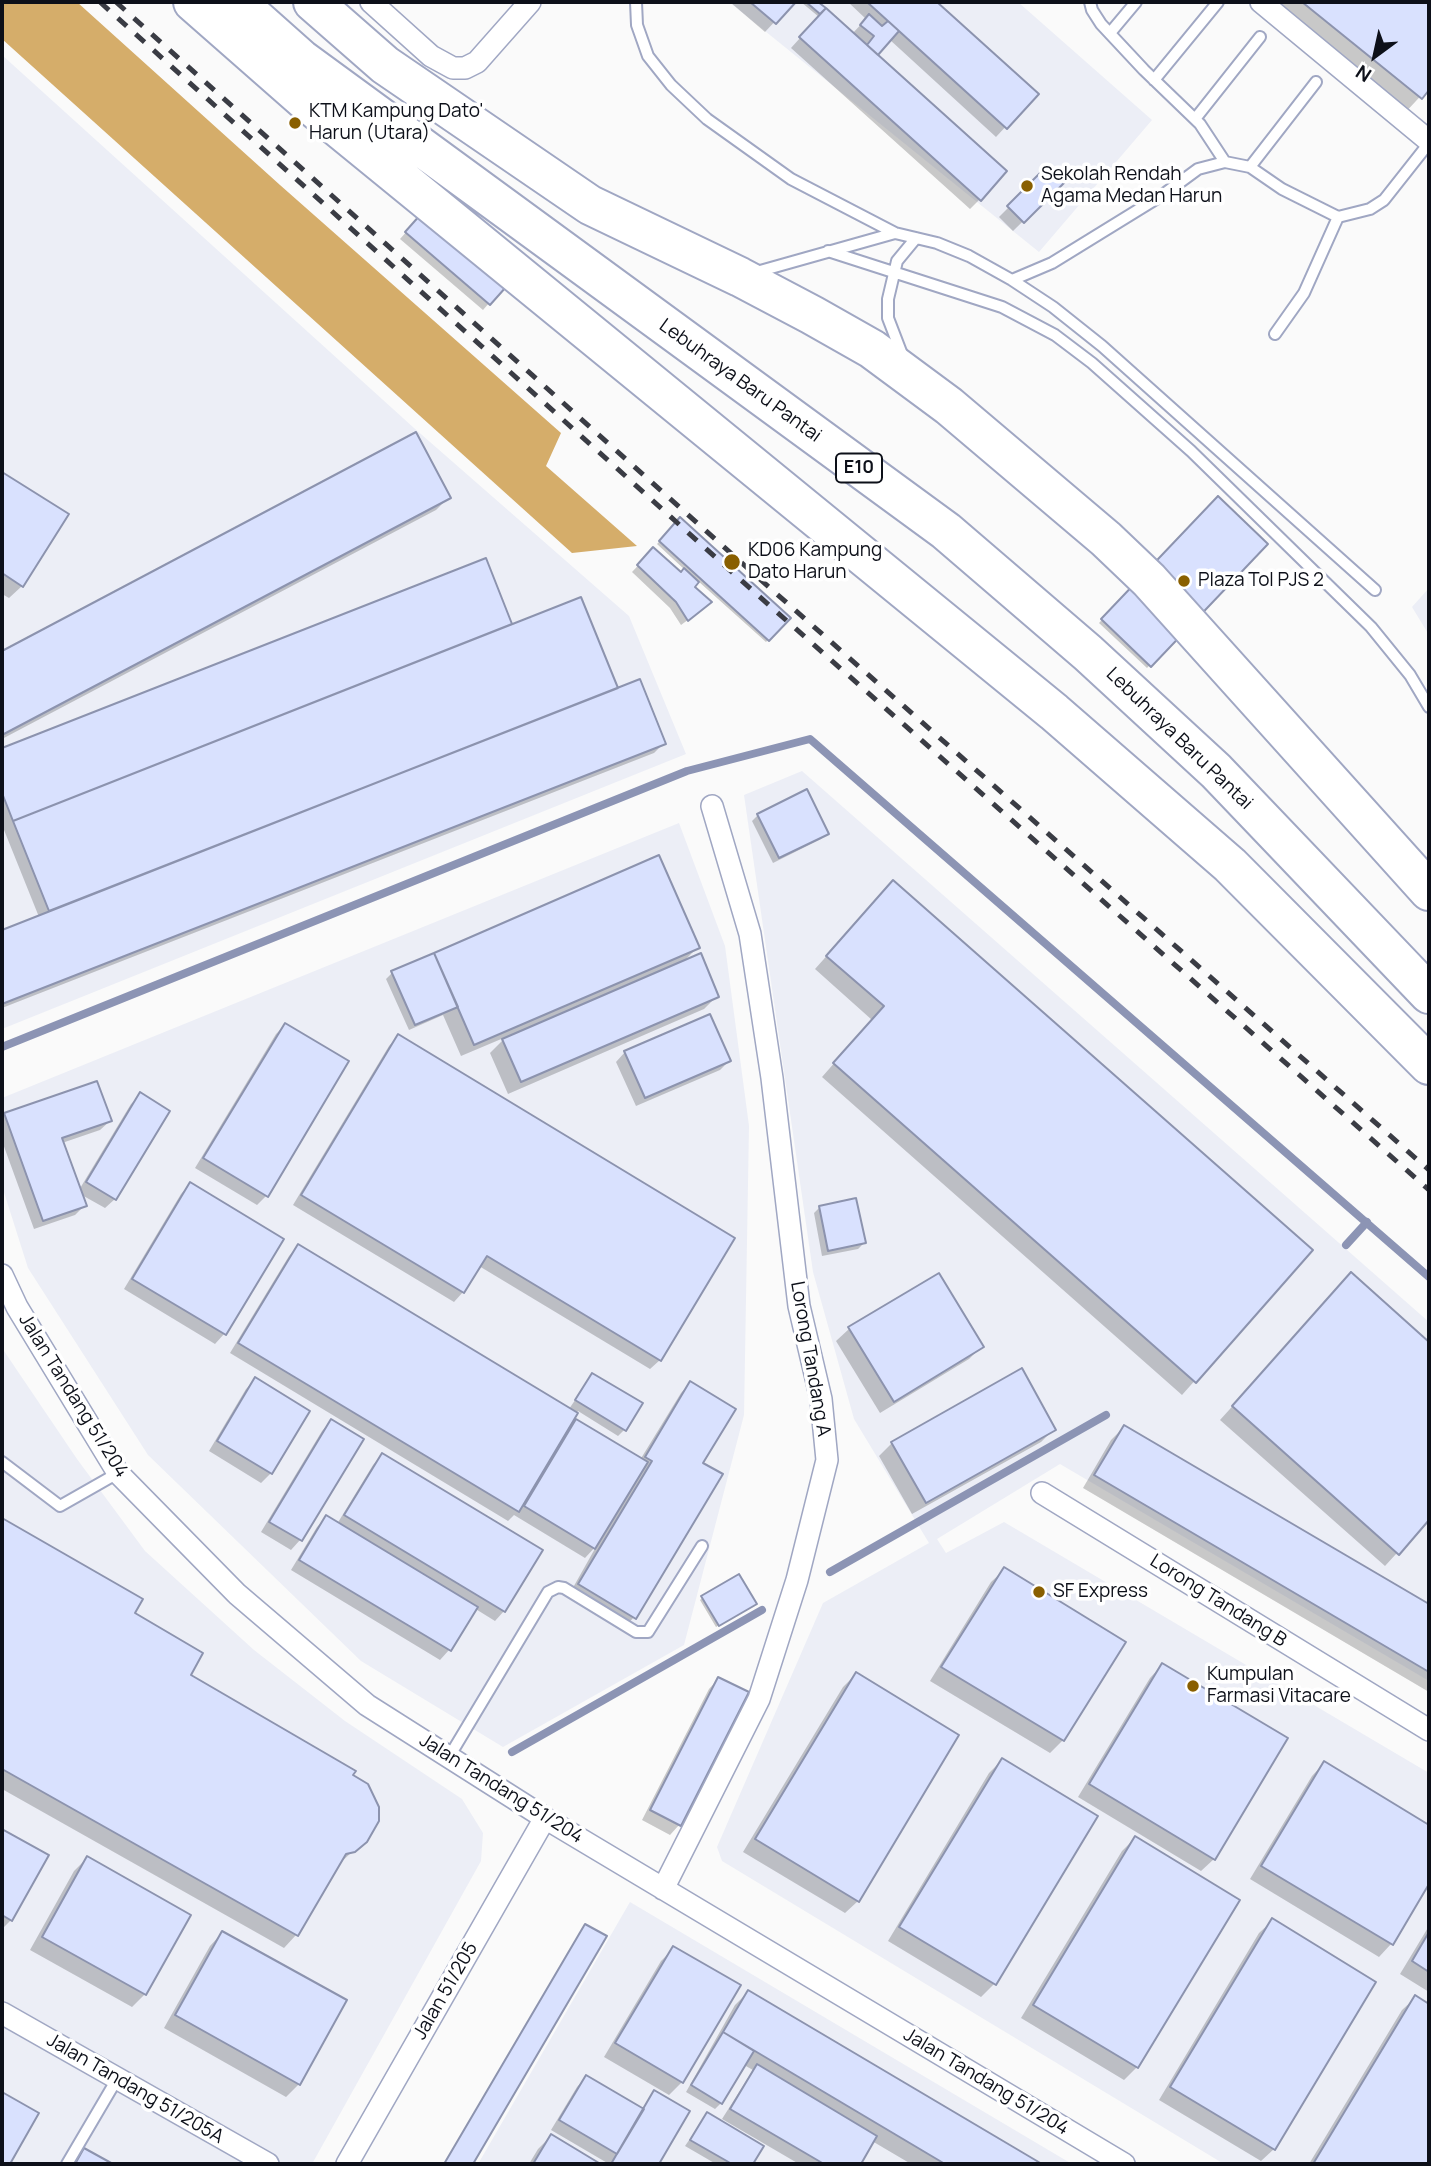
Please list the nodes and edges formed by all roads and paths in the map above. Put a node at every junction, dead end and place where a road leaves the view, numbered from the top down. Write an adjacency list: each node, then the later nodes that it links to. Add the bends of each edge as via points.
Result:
1 (193, 2): 33 (highway, via 308,103 1054,712 1230,865)
2 (237, 2): 32 (highway, Lebuhraya Baru Pantai / E10, via 301,60 946,531 1216,771)
3 (313, 2): 24 (highway, via 385,65 590,205)
4 (371, 2): 5 (street, via 431,56 453,68 477,62)
5 (530, 2)
6 (636, 2): 20 (lane, via 637,25 648,56 707,119 791,179)
7 (1090, 2): 11 (lane)
8 (1136, 2): 11 (lane)
9 (1218, 2): 13 (lane)
10 (1261, 2): 16 (street)
11 (1110, 33): 13 (lane)
12 (1260, 37): 15 (lane)
13 (1154, 80): 15 (lane)
14 (1316, 82): 18 (lane)
15 (1195, 119): 17 (lane)
16 (1429, 142): 19 (lane, via 1384,200 1370,209)
17 (1225, 162): 18 (lane); 25 (lane, via 1198,169 1052,263)
18 (1250, 167): 19 (lane, via 1282,190)
19 (1338, 217): 26 (lane, via 1304,293)
20 (895, 233): 21 (lane); 22 (lane)
21 (916, 237): 23 (lane); 25 (lane, via 968,256)
22 (828, 251): 23 (lane); 24 (lane)
23 (894, 272): 27 (lane, via 888,317); 29 (lane, via 1002,307 1055,335 1092,363 1191,451 1371,627)
24 (740, 277): 27 (highway, via 872,349)
25 (1012, 280): 28 (lane, via 1102,346)
26 (1275, 334)
27 (913, 379): 31 (highway, via 1149,580)
28 (1375, 590)
29 (1429, 707)
30 (712, 806): 43 (street, Lorong Tandang A, via 750,934 799,1306 821,1399 827,1460 797,1580 759,1699)
31 (1429, 891)
32 (1429, 994)
33 (1429, 1065)
34 (2, 1275): 35 (street, Jalan Tandang 51/204)
35 (9, 1312): 37 (street, Jalan Tandang 51/204)
36 (2, 1462): 37 (lane, via 60,1506)
37 (118, 1473): 41 (street, Jalan Tandang 51/204, via 237,1594 367,1705)
38 (1042, 1493): 40 (street, Lorong Tandang B)
39 (702, 1546): 41 (lane, via 648,1632 636,1632 564,1588 548,1592)
40 (1429, 1730)
41 (449, 1757): 42 (street, Jalan Tandang 51/204)
42 (545, 1818): 43 (street, Jalan Tandang 51/204); 48 (street, Jalan 51/205)
43 (663, 1889): 49 (street, Jalan Tandang 51/204)
44 (2, 2013): 45 (street, Jalan Tandang 51/205A)
45 (117, 2079): 46 (lane); 47 (street, Jalan Tandang 51/205A)
46 (67, 2164)
47 (268, 2164)
48 (347, 2164)
49 (1124, 2164)

